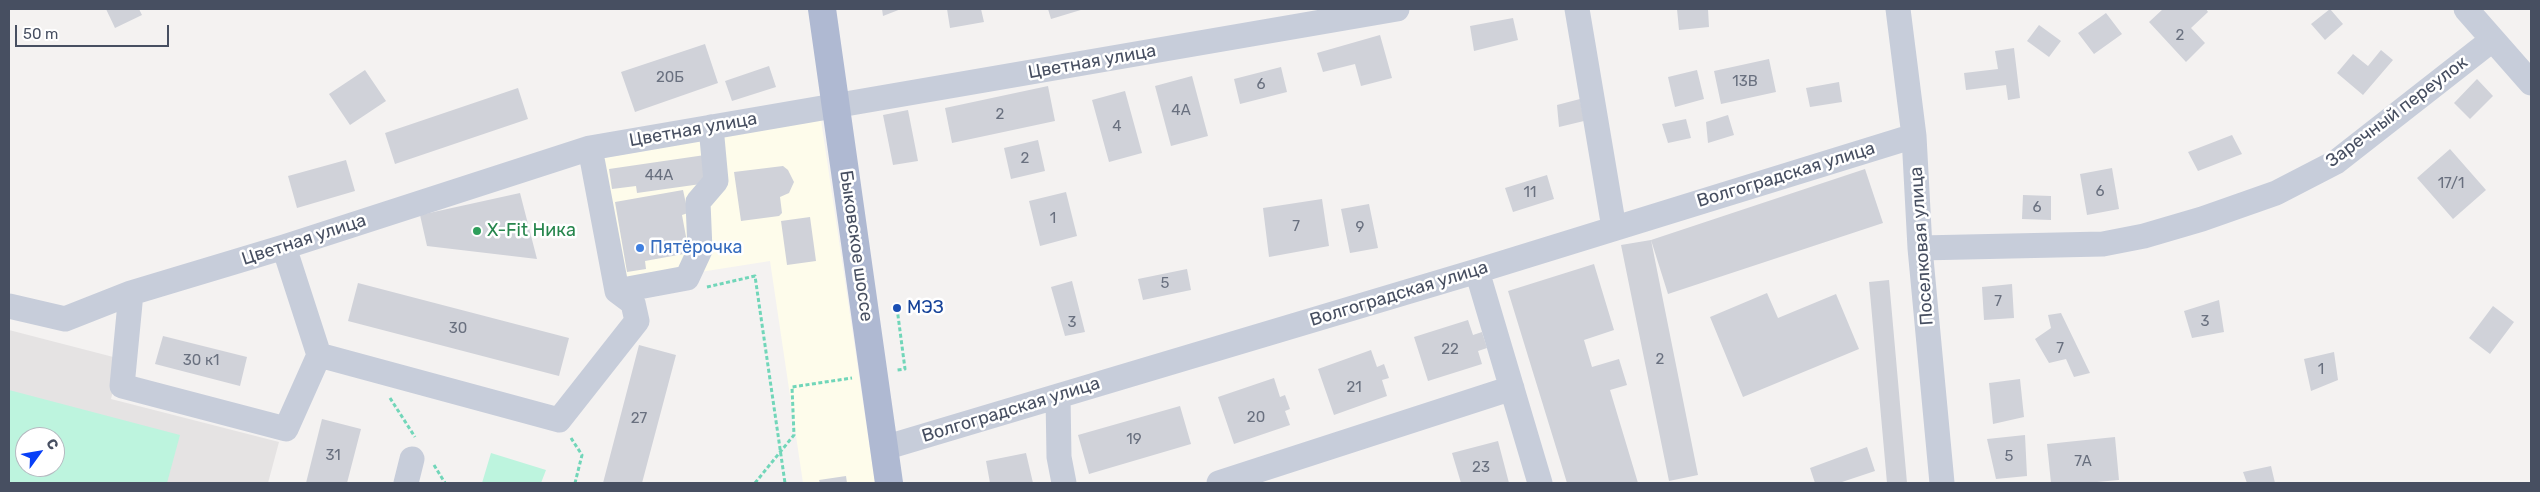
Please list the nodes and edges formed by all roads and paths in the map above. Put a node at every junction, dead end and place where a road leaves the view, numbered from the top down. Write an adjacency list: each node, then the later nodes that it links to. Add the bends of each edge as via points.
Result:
1 (822, 9): 8 (main road, Быковское шоссе)
2 (1397, 9): 8 (street, Цветная улица)
3 (1577, 9): 12 (street)
4 (1898, 9): 10 (street, Поселковая улица)
5 (2466, 9): 6 (street)
6 (2492, 40): 7 (street); 14 (street, Заречный переулок, via 2336,162 2276,193 2202,219 2103,244)
7 (2531, 83)
8 (837, 106): 9 (street, Цветная улица); 23 (main road, Быковское шоссе)
9 (711, 128): 11 (street, Цветная улица); 18 (street, via 716,180 698,202 700,250 687,278)
10 (1914, 136): 12 (street, Волгоградская улица); 14 (street, Поселковая улица)
11 (590, 148): 13 (street, Цветная улица); 18 (street)
12 (1614, 228): 15 (street, Волгоградская улица)
13 (284, 247): 17 (street, Цветная улица); 21 (street)
14 (1920, 248): 39 (street, Поселковая улица)
15 (1477, 272): 24 (street); 25 (street, Волгоградская улица)
16 (699, 288): 28 (path, via 755,276)
17 (131, 293): 19 (street, Цветная улица, via 65,319); 21 (street, via 122,386 286,429)
18 (634, 298): 26 (street, via 637,321)
19 (9, 306)
20 (897, 308): 23 (path, via 905,369)
21 (319, 355): 22 (street)
22 (371, 368): 26 (street); 29 (path)
23 (874, 374): 27 (main road, Быковское шоссе); 28 (path, via 792,387 794,434)
24 (1512, 388): 37 (street); 38 (street)
25 (1058, 396): 27 (street, Волгоградская улица); 36 (street, via 1059,457)
26 (559, 420): 32 (path, via 582,455)
27 (884, 448): 35 (main road, Быковское шоссе)
28 (781, 451): 33 (path); 34 (path)
29 (420, 453): 30 (street); 31 (path)
30 (406, 483)
31 (445, 483)
32 (575, 483)
33 (755, 483)
34 (785, 483)
35 (889, 483)
36 (1064, 483)
37 (1219, 483)
38 (1540, 483)
39 (1942, 483)

